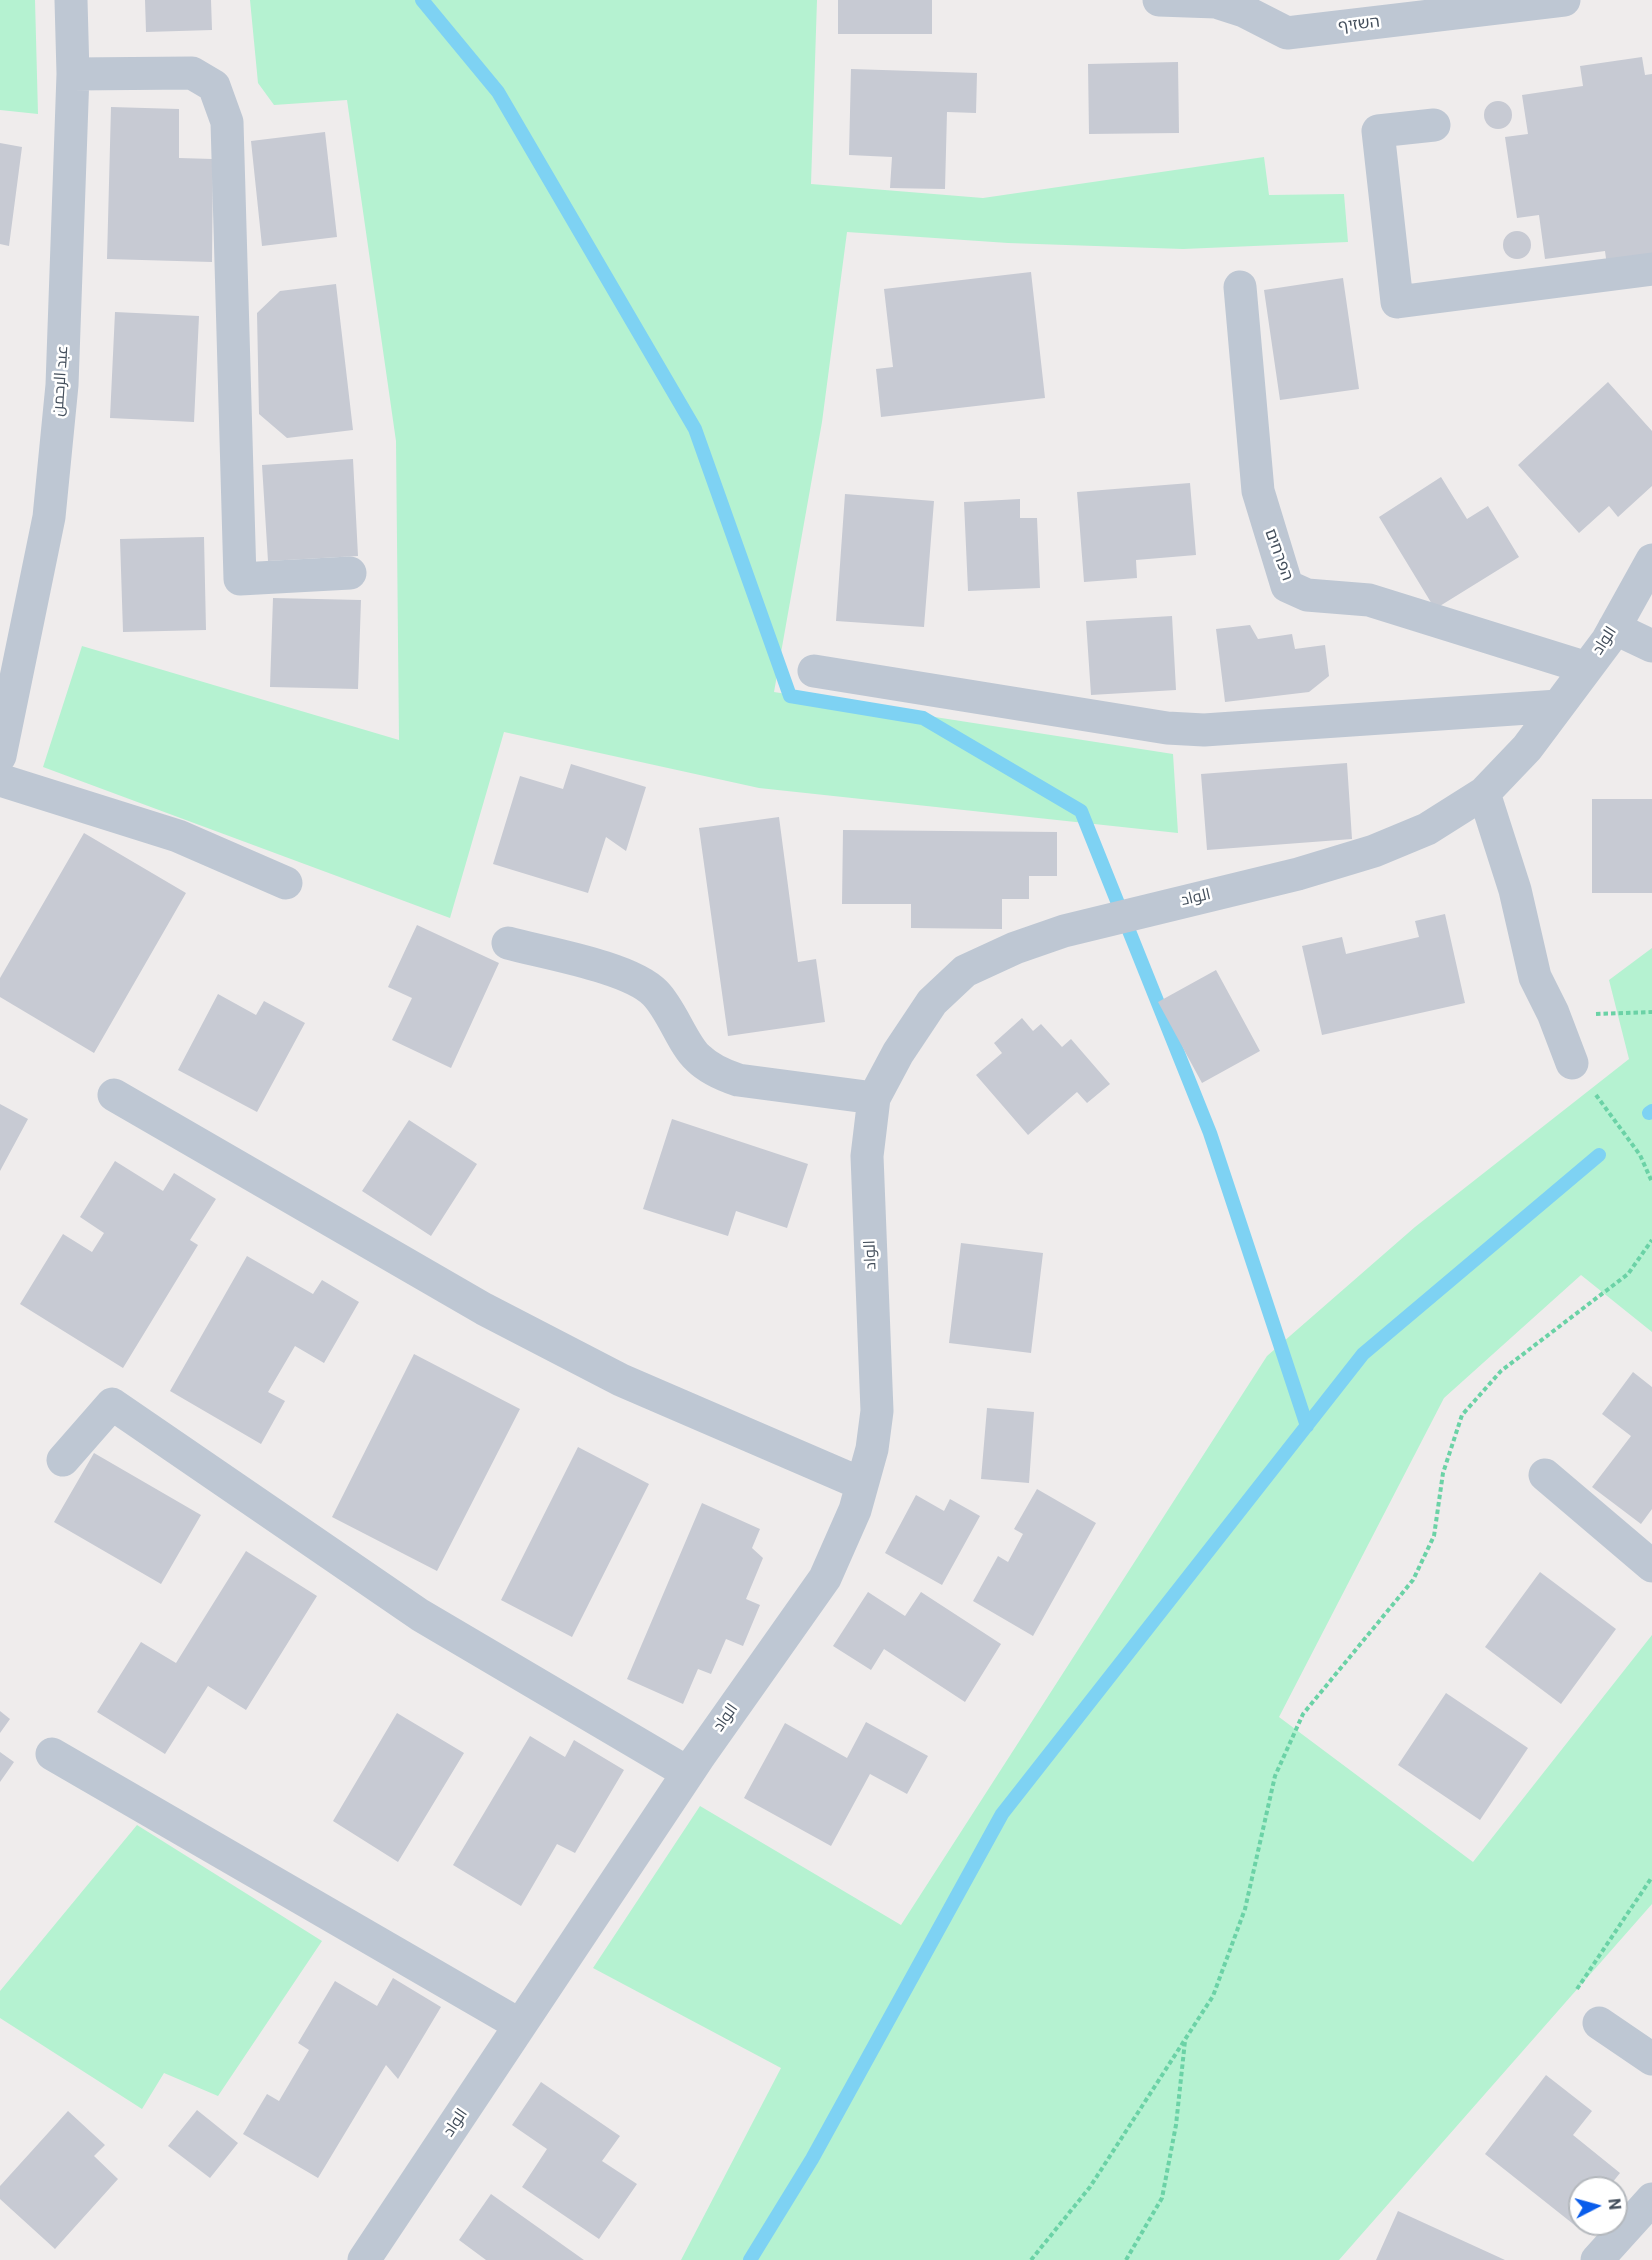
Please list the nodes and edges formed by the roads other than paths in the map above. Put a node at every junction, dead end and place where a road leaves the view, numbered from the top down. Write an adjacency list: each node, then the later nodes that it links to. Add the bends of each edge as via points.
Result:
1 (70, 0): 4 (street, عبد الرحمن)
2 (1159, 0): 3 (street, השזיף, via 1216,2 1287,33)
3 (1564, 0)
4 (73, 74): 9 (street, via 192,73 214,86 227,122 240,579); 15 (street, عبد الرحمن, via 62,385 49,517)
5 (1434, 125): 6 (street, via 1378,131 1397,302)
6 (1652, 269)
7 (1240, 287): 12 (street, הפרחים, via 1258,492 1287,585 1307,595 1369,600)
8 (1652, 560): 10 (street, الواد)
9 (350, 573)
10 (1614, 628): 11 (street); 12 (street, الواد)
11 (1652, 645)
12 (1587, 668): 14 (street, الواد)
13 (814, 671): 14 (street, via 1167,728 1204,730)
14 (1558, 706): 17 (street, الواد, via 1527,748)
15 (0, 756)
16 (0, 780): 18 (street, via 178,836)
17 (1484, 793): 20 (street, via 1515,890 1535,977); 22 (street, الواد, via 1427,829 1374,851 1298,874 1064,930 965,971 933,1002 898,1053)
18 (286, 883)
19 (508, 943): 22 (street, via 624,974 654,992 677,1022 696,1057 718,1073 738,1080)
20 (1572, 1063)
21 (114, 1095): 25 (street, via 474,1303 621,1380)
22 (874, 1098): 25 (street, الواد, via 867,1156 877,1411)
23 (63, 1460): 28 (street, via 112,1404 420,1615)
24 (1545, 1474): 26 (street)
25 (862, 1485): 28 (street, الواد, via 825,1578)
26 (1652, 1566)
27 (52, 1754): 30 (street)
28 (688, 1773): 30 (street, الواد)
29 (1599, 2023): 31 (street)
30 (520, 2025): 33 (street, الواد)
31 (1652, 2059)
32 (1652, 2199): 34 (street)
33 (364, 2260)
34 (1597, 2260)

